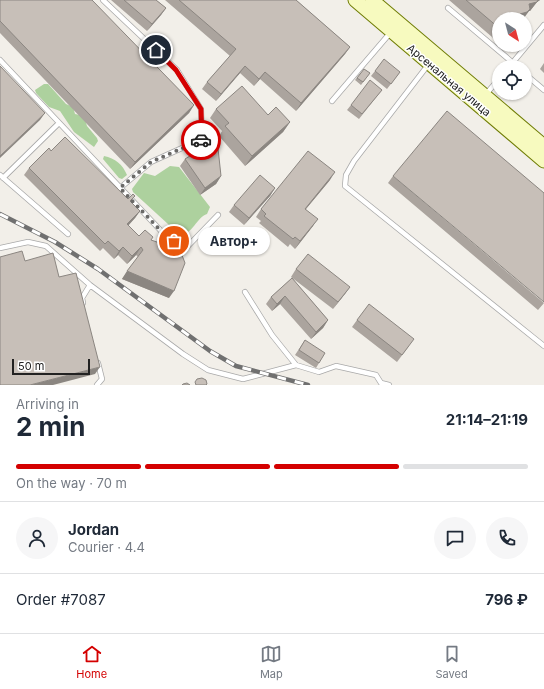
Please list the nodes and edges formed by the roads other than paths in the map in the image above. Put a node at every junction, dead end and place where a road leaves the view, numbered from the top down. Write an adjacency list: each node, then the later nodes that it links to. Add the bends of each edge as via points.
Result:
1 (103, 0): 20 (lane, via 176,70 201,109 202,139 151,162)
2 (355, 0): 6 (street, Арсенальная улица)
3 (379, 2): 6 (street, Арсенальная улица)
4 (448, 8): 9 (lane)
5 (544, 25): 10 (lane)
6 (395, 27): 7 (street, Арсенальная улица); 15 (lane)
7 (433, 59): 14 (street, Арсенальная улица); 27 (lane, via 354,161 346,175 345,186)
8 (0, 60): 16 (lane)
9 (509, 60)
10 (515, 60)
11 (532, 80): 13 (lane)
12 (492, 87): 14 (lane)
13 (544, 90)
14 (481, 99): 17 (street, Арсенальная улица); 18 (street, Арсенальная улица)
15 (332, 101)
16 (60, 123): 19 (lane); 20 (lane)
17 (544, 146)
18 (544, 161)
19 (2, 176): 22 (lane)
20 (120, 188): 21 (lane, via 163,233 186,248)
21 (218, 215)
22 (68, 234)
23 (0, 248): 24 (lane, via 28,242 46,246)
24 (90, 285): 26 (lane, via 82,298); 29 (lane, via 208,370 243,379)
25 (245, 292): 29 (lane, via 272,335)
26 (84, 306)
27 (544, 346)
28 (96, 357): 30 (lane, via 102,379)
29 (296, 365): 31 (lane, via 319,372 336,366 376,375 381,383)
30 (97, 385)
31 (389, 385)

